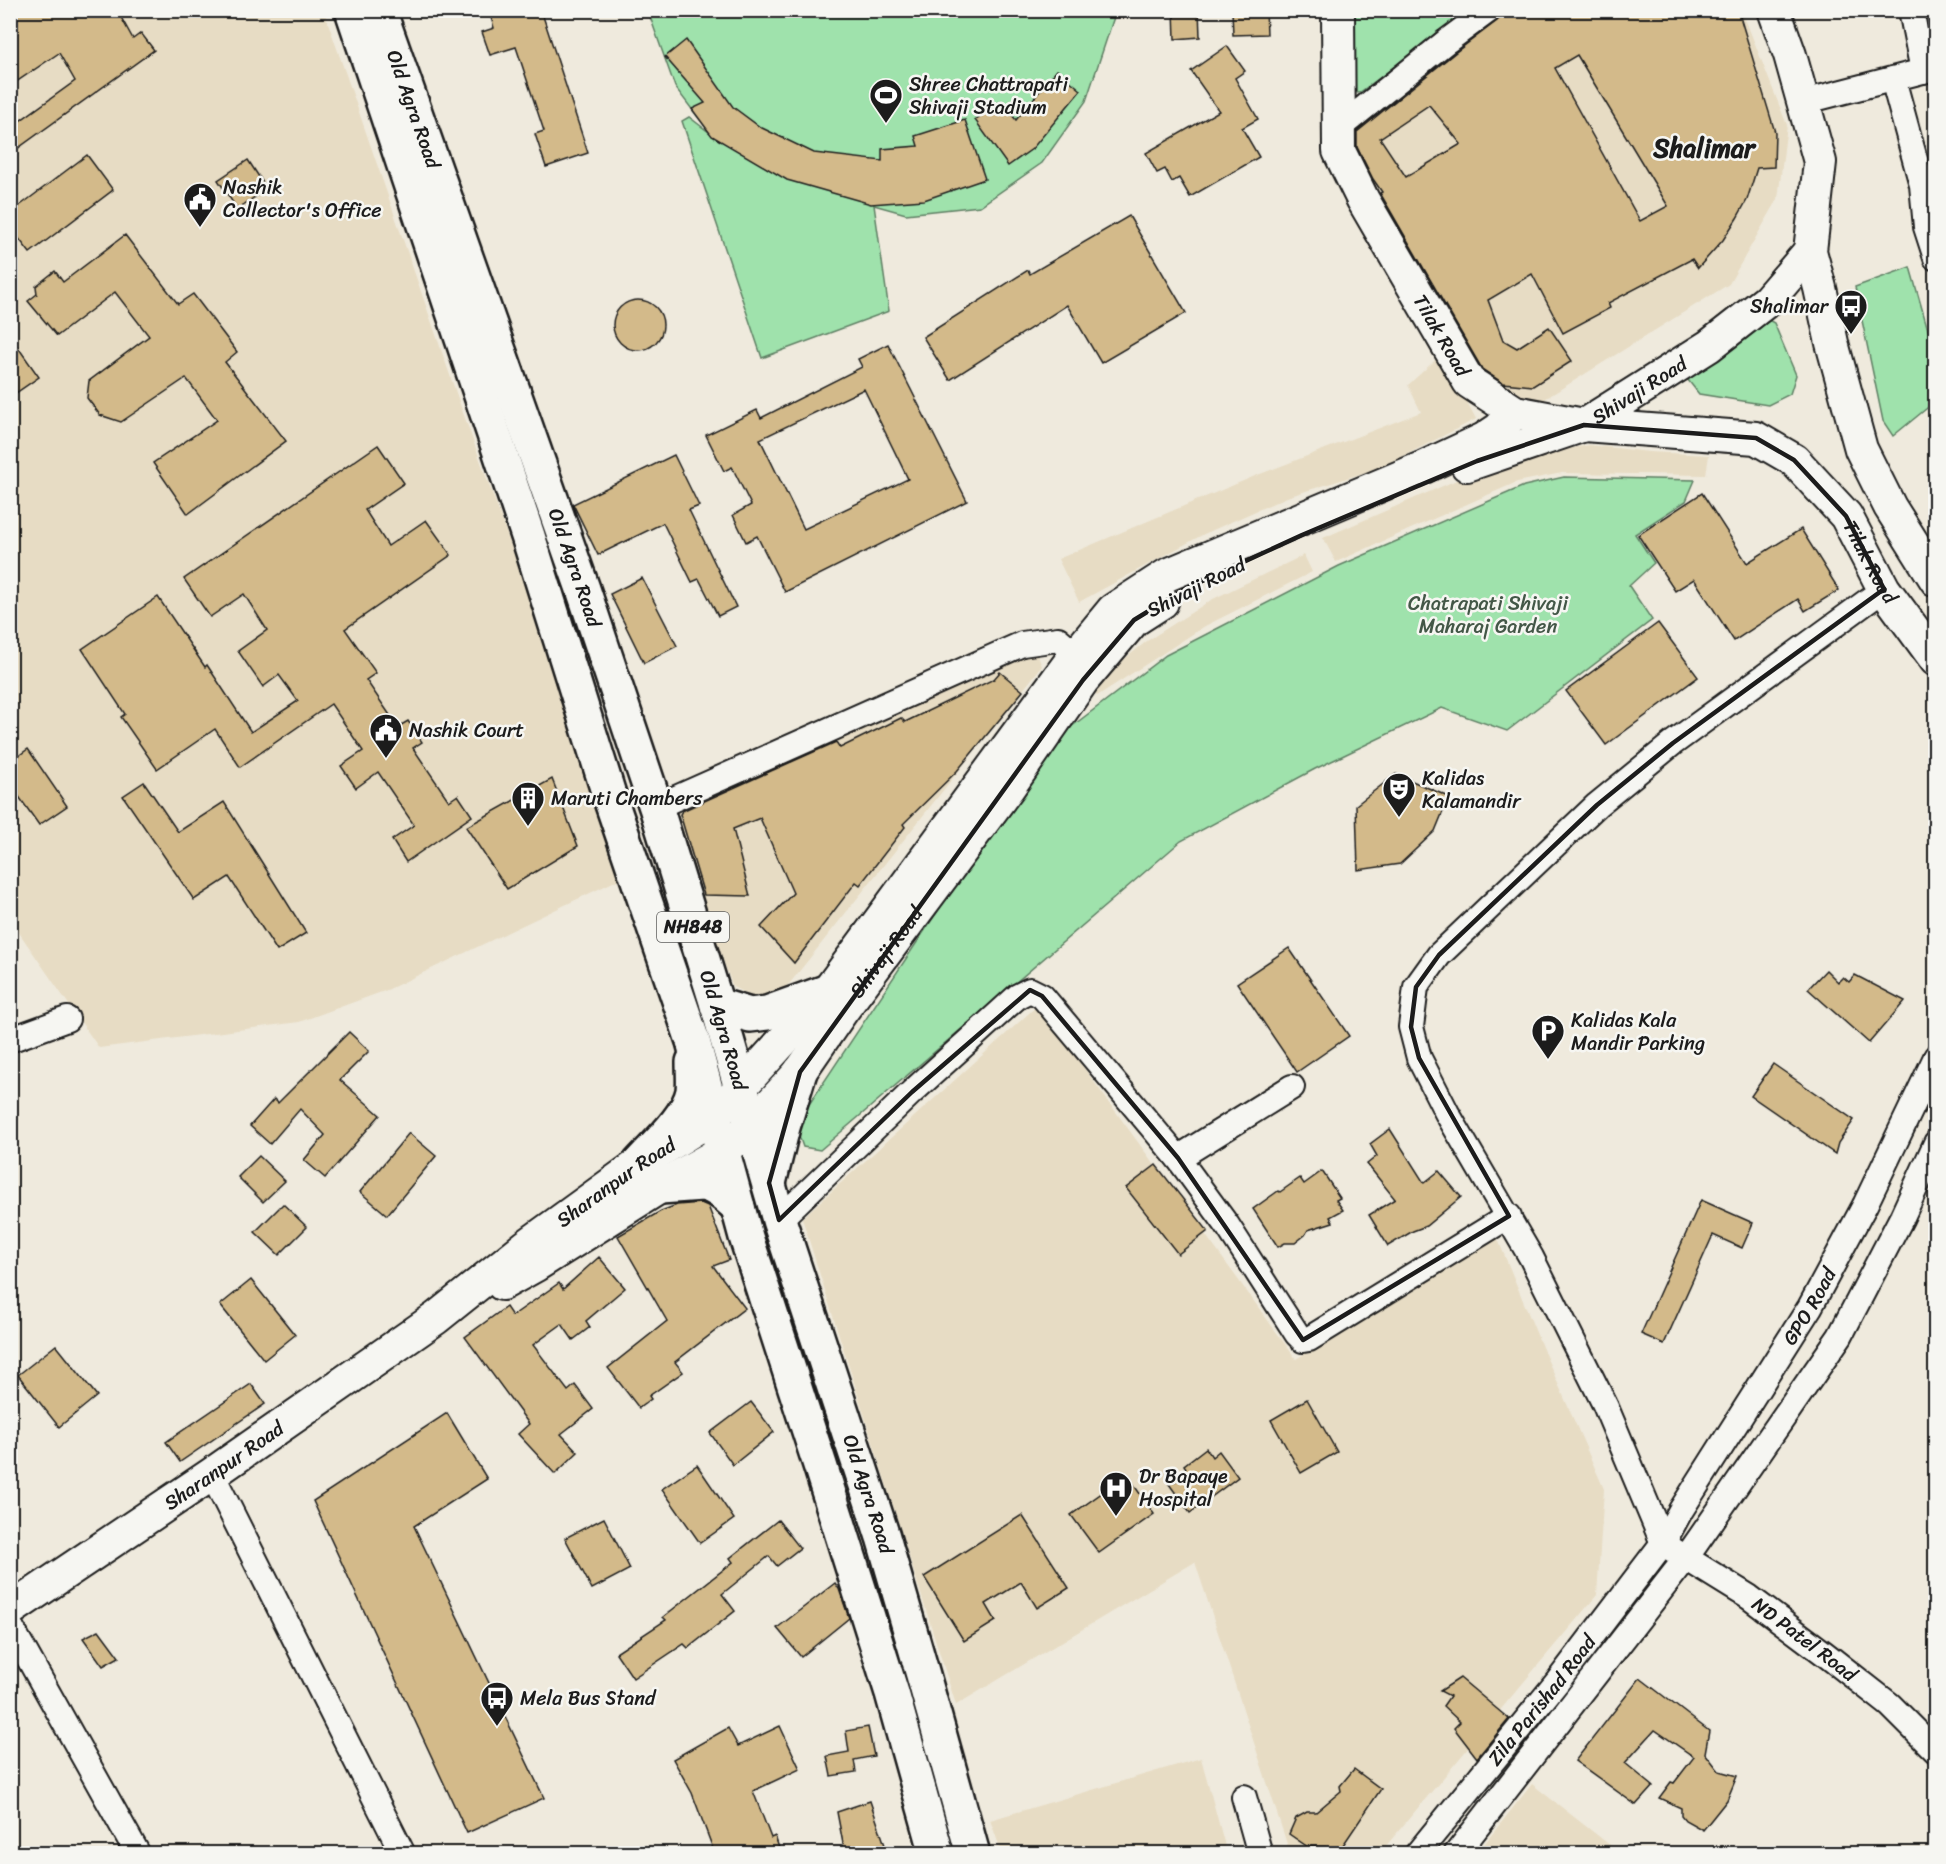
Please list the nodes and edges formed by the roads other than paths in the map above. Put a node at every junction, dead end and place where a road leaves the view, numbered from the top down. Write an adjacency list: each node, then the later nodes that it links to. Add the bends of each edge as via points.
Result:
1 (352, 10): 24 (highway, Old Agra Road / NH848)
2 (379, 10): 19 (highway, Old Agra Road / NH848)
3 (1338, 10): 10 (main road, Tilak Road)
4 (1489, 10): 10 (street)
5 (1774, 10): 9 (main road)
6 (1911, 10): 7 (street)
7 (1929, 69): 8 (street)
8 (1893, 79): 9 (street); 12 (street, via 1922,185 1926,227)
9 (1803, 102): 11 (main road, via 1820,162)
10 (1339, 128): 13 (main road, Tilak Road, via 1338,152 1469,382)
11 (1810, 252): 14 (main road, Shivaji Road, via 1768,300 1709,346); 15 (main road, via 1862,449 1890,507)
12 (1935, 258)
13 (1515, 412): 14 (main road, Tilak Road); 18 (main road, Shivaji Road, via 1484,439 1167,575 1113,610)
14 (1584, 425): 16 (main road, Tilak Road, via 1756,438 1794,460 1846,516); 18 (main road, Shivaji Road, via 1477,460 1183,590 1134,620)
15 (1935, 580)
16 (1884, 589): 17 (main road, Tilak Road); 38 (street, via 1673,743 1597,805 1439,955 1416,987 1411,1027 1419,1058)
17 (1935, 660)
18 (1085, 661): 19 (street, via 1058,639 1022,644); 20 (main road, Shivaji Road); 26 (main road, Shivaji Road, via 1083,680 1009,787)
19 (656, 807): 21 (highway, Old Agra Road / NH848)
20 (828, 991): 21 (highway, via 758,1014); 28 (main road, Shivaji Road)
21 (717, 1005): 28 (highway, Old Agra Road / NH848)
22 (67, 1019): 23 (street)
23 (10, 1038)
24 (693, 1041): 29 (highway, Old Agra Road / NH848); 34 (highway, via 690,1101)
25 (1935, 1057): 36 (street, GPO Road)
26 (800, 1072): 30 (main road, Shivaji Road); 35 (highway)
27 (1292, 1087): 33 (street)
28 (741, 1089): 29 (main road, Shivaji Road); 30 (highway, Old Agra Road / NH848)
29 (714, 1117): 32 (highway, Old Agra Road / NH848); 34 (main road, Sharanpur Road)
30 (752, 1124): 32 (main road, Shivaji Road); 35 (highway, Old Agra Road / NH848)
31 (1935, 1143): 39 (street, GPO Road)
32 (723, 1151): 34 (main road, Sharanpur Road); 37 (highway, Old Agra Road / NH848)
33 (1178, 1158): 38 (street, via 1303,1340); 40 (street, via 1042,996 1030,990 1018,996 912,1092)
34 (649, 1176): 37 (highway, via 715,1187); 41 (main road, Sharanpur Road, via 526,1246 436,1318)
35 (769, 1184): 40 (highway, Old Agra Road / NH848)
36 (1865, 1205): 39 (street); 42 (street, GPO Road, via 1810,1307)
37 (738, 1207): 50 (highway, Old Agra Road / NH848, via 892,1694)
38 (1509, 1216): 42 (street, via 1605,1405)
39 (1902, 1216): 43 (street, GPO Road, via 1839,1336)
40 (779, 1220): 51 (highway, Old Agra Road / NH848, via 883,1537)
41 (212, 1474): 44 (main road, Sharanpur Road); 49 (street)
42 (1663, 1543): 43 (street, ND Patel Road); 53 (street, Zila Parishad Road, via 1558,1681)
43 (1686, 1558): 46 (street, ND Patel Road, via 1825,1654 1890,1705); 54 (street, Zila Parishad Road)
44 (10, 1610)
45 (10, 1625): 48 (street)
46 (1935, 1750)
47 (1244, 1797): 52 (street)
48 (138, 1854)
49 (403, 1854)
50 (937, 1854)
51 (973, 1854)
52 (1260, 1854)
53 (1417, 1854)
54 (1456, 1854)

